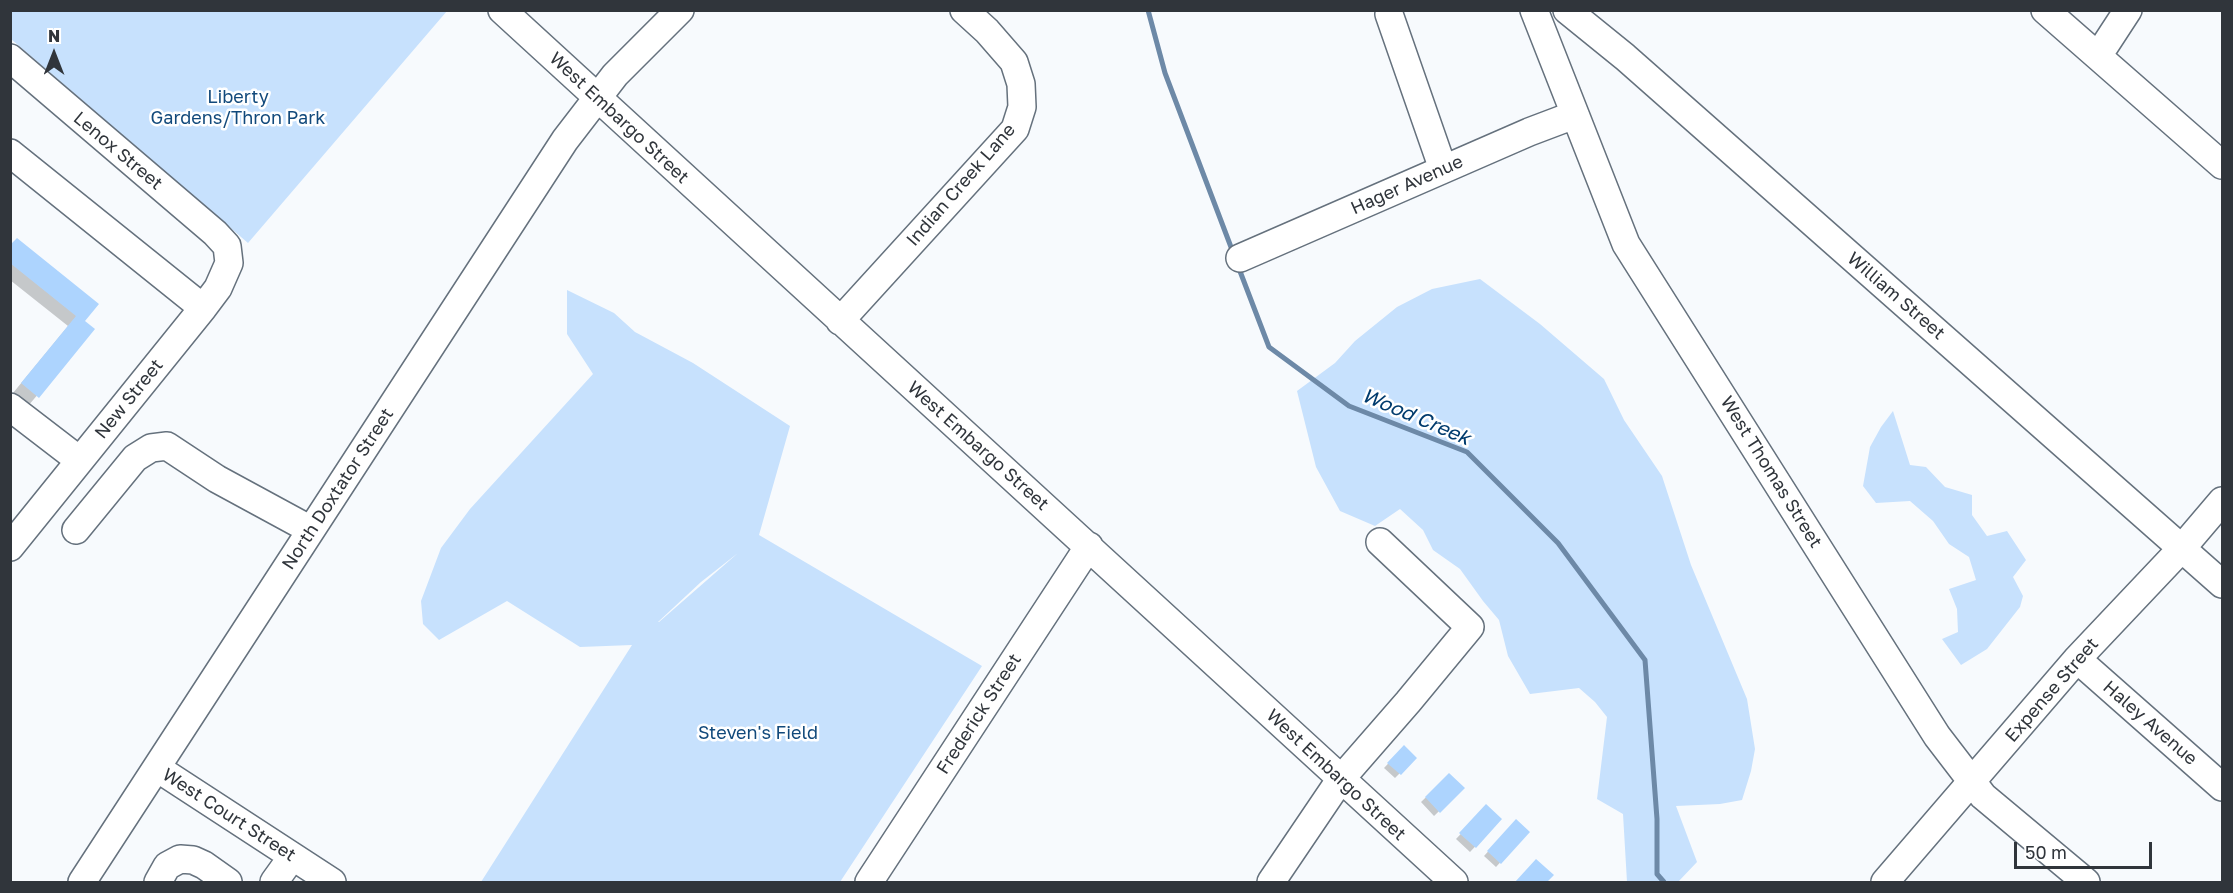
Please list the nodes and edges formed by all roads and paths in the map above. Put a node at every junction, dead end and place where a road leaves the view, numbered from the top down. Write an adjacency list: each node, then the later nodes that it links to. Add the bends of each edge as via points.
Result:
1 (502, 10): 11 (street, West Embargo Street)
2 (680, 10): 11 (street, North Doxtator Street)
3 (964, 10): 19 (street, Indian Creek Lane, via 1014,62 1021,84 1022,107 1015,129)
4 (1534, 10): 12 (street, West Thomas Street)
5 (1567, 10): 28 (street, William Street)
6 (2045, 10): 9 (street)
7 (2128, 10): 9 (street)
8 (1389, 14): 15 (street)
9 (2098, 56): 14 (street)
10 (10, 58): 16 (street, Lenox Street)
11 (597, 97): 19 (street, West Embargo Street); 24 (street, North Doxtator Street, via 565,140)
12 (1574, 115): 15 (street, Hager Avenue); 33 (street, West Thomas Street, via 1626,244 1937,736)
13 (10, 153): 18 (street)
14 (2223, 165)
15 (1443, 169): 17 (street, Hager Avenue)
16 (225, 244): 18 (street, New Street, via 229,263)
17 (1240, 258)
18 (203, 308): 21 (street, New Street)
19 (840, 321): 26 (street, West Embargo Street)
20 (10, 407): 21 (street)
21 (80, 460): 27 (street, New Street)
22 (2223, 501): 28 (street, Expense Street)
23 (76, 530): 24 (street, via 135,458 151,448 167,446 217,479)
24 (311, 530): 31 (street, North Doxtator Street)
25 (1380, 542): 32 (street, via 1470,627)
26 (1089, 546): 32 (street, West Embargo Street); 41 (street, Frederick Street)
27 (10, 547)
28 (2182, 548): 29 (street, William Street); 30 (street, Expense Street)
29 (2223, 584)
30 (2077, 659): 33 (street, Expense Street); 34 (street, Haley Avenue)
31 (157, 768): 35 (street, West Court Street); 36 (street, North Doxtator Street)
32 (1340, 780): 42 (street); 43 (street, West Embargo Street)
33 (1971, 783): 44 (street, Expense Street); 45 (street, West Thomas Street)
34 (2223, 787)
35 (292, 857): 39 (street); 40 (street, West Court Street)
36 (82, 882)
37 (158, 882): 38 (street, via 167,866 180,859 204,865)
38 (228, 882)
39 (274, 882)
40 (332, 882)
41 (869, 882)
42 (1271, 882)
43 (1454, 882)
44 (1885, 882)
45 (2086, 882)

